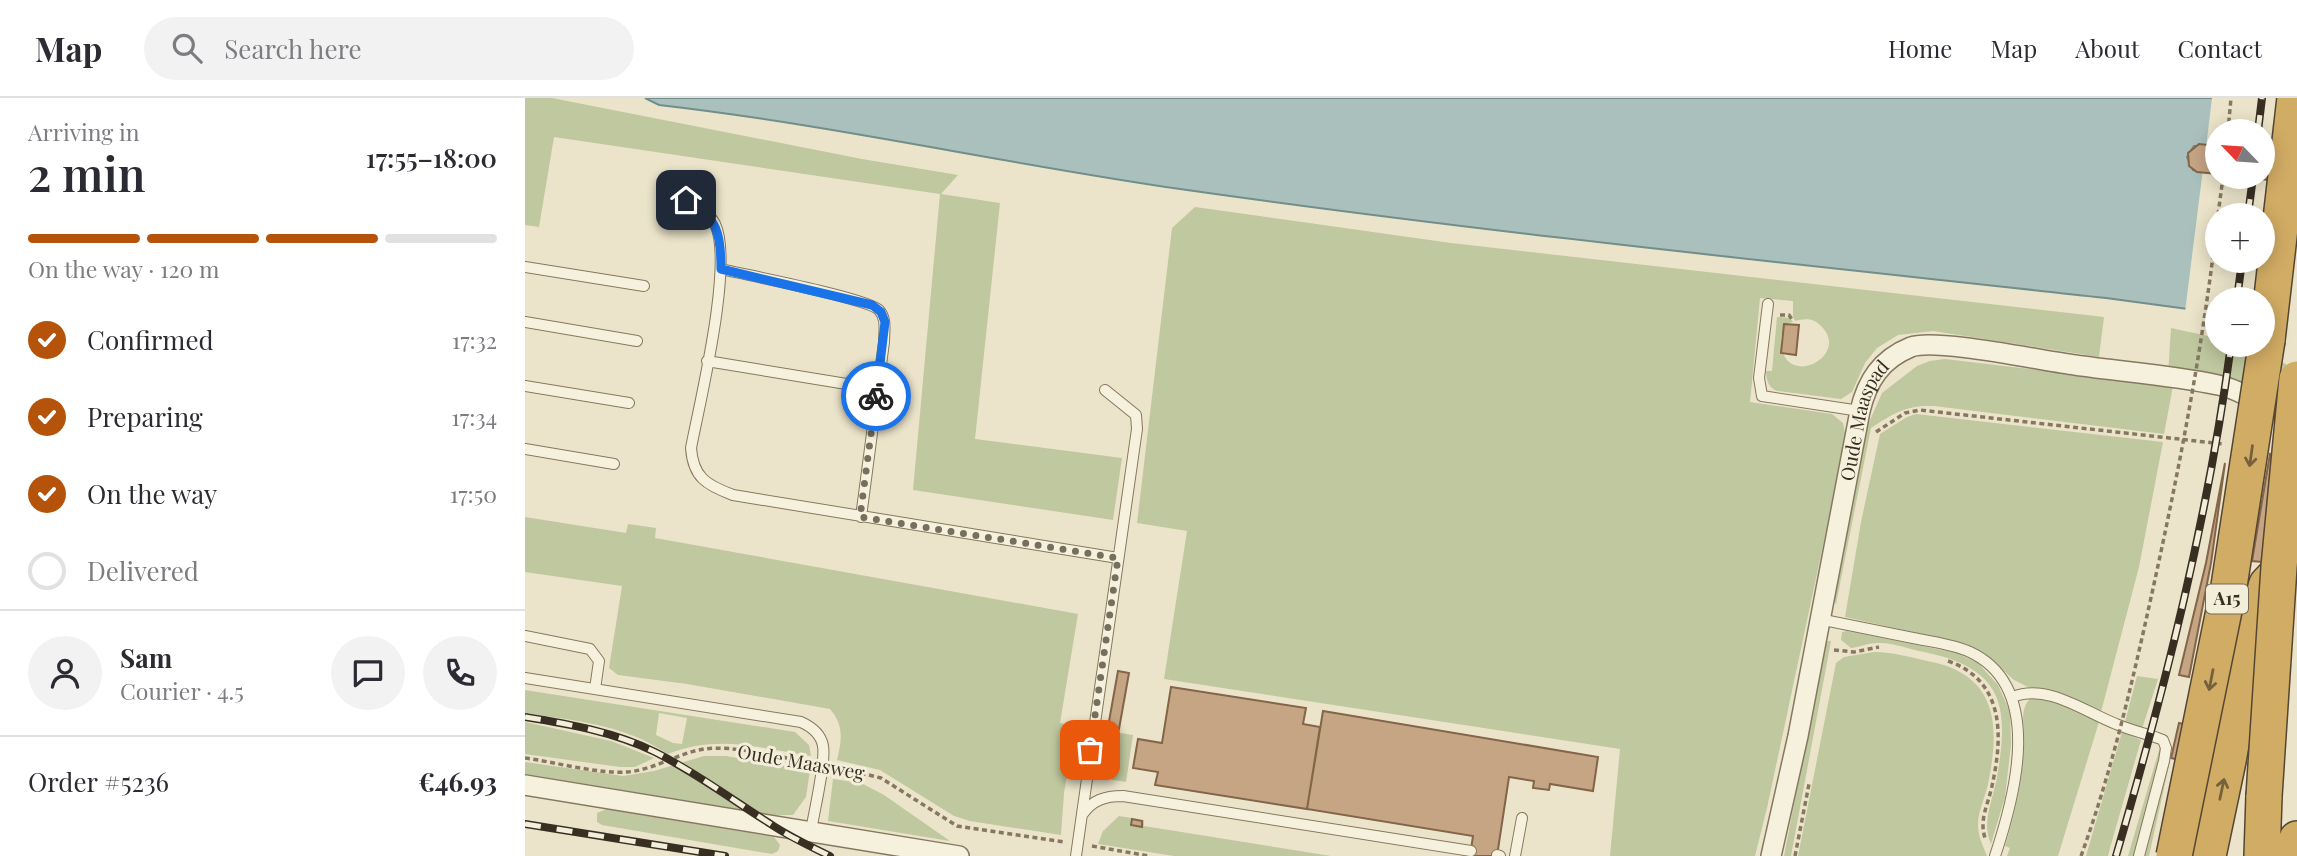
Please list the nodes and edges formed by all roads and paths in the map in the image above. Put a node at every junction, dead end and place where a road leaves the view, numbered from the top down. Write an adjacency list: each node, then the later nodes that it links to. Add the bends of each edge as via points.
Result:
1 (2231, 98): 3 (path)
2 (2295, 98): 54 (highway, A15, one-way to 54, bridge, via 2248,474)
3 (2229, 119)
4 (686, 200): 6 (lane, via 703,209 715,223)
5 (525, 267): 8 (lane)
6 (721, 269): 12 (lane); 15 (lane, via 872,305 885,322)
7 (2211, 273): 52 (path, bridge, via 2175,490 2137,663)
8 (644, 286)
9 (1768, 304): 19 (lane, via 1759,378 1762,396)
10 (525, 322): 11 (lane)
11 (637, 341)
12 (707, 361): 15 (lane); 26 (lane, via 691,447 692,464 701,478 733,495)
13 (2297, 379): 56 (highway, A15, bridge, via 2279,567)
14 (525, 386): 18 (lane)
15 (877, 389): 26 (lane)
16 (1105, 390): 28 (lane, via 1136,415)
17 (2256, 400): 19 (street, Oude Maaspad, via 2221,385 2172,376 1938,345 1913,346 1878,367); 20 (street, Oude Maaspad); 21 (street, Oude Maaspad)
18 (629, 403)
19 (1860, 411): 29 (street, Oude Maaspad)
20 (2297, 417)
21 (2297, 433)
22 (1874, 443): 23 (path, Oude Maaspad, via 1884,425 1920,410)
23 (2235, 445)
24 (525, 449): 25 (lane)
25 (614, 464)
26 (860, 517): 28 (lane)
27 (2297, 557): 55 (highway, A15, one-way to 27, via 2253,622 2273,575)
28 (1118, 558): 40 (lane)
29 (1819, 619): 30 (lane); 51 (street, Oude Maaspad)
30 (1839, 623): 32 (path, via 1834,650); 36 (lane, via 1971,652 1997,672)
31 (525, 636): 35 (lane, via 590,649 599,661)
32 (1884, 647)
33 (1939, 659): 46 (path, via 1972,674 1994,704 1996,762 1982,826)
34 (525, 678): 35 (lane)
35 (595, 689): 38 (lane, via 801,722 820,737)
36 (2013, 697): 46 (lane, via 2018,731 2015,770 2007,815); 53 (lane, via 2044,694 2163,740 2164,761)
37 (525, 758): 38 (path, Oude Maasweg, via 628,772 688,753 721,749)
38 (822, 764): 42 (lane); 44 (path, Oude Maasweg, via 881,778 957,826)
39 (525, 785): 42 (street)
40 (1081, 815): 44 (lane); 45 (lane, via 1098,800 1123,796)
41 (1522, 818): 50 (lane)
42 (811, 831): 47 (street)
43 (2297, 839): 57 (highway)
44 (1077, 844): 48 (lane); 49 (path, Oude Maasweg)
45 (1471, 851)
46 (1992, 852)
47 (959, 856)
48 (1076, 856)
49 (1149, 856)
50 (1515, 856)
51 (1771, 856)
52 (2081, 856)
53 (2140, 856)
54 (2174, 856)
55 (2208, 856)
56 (2262, 856)
57 (2291, 856)

